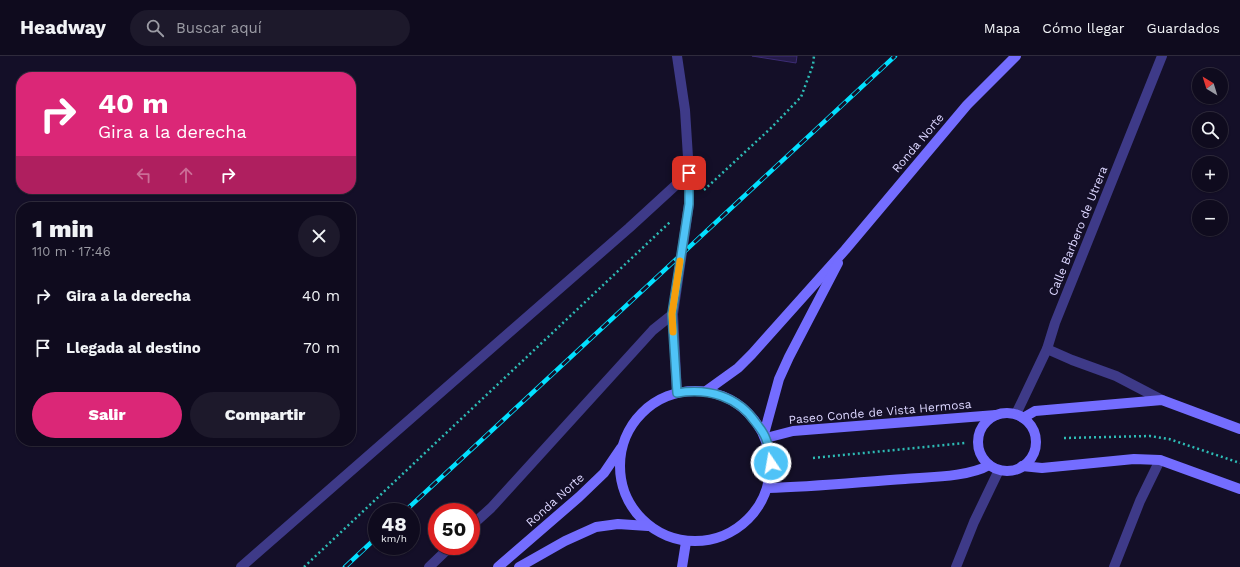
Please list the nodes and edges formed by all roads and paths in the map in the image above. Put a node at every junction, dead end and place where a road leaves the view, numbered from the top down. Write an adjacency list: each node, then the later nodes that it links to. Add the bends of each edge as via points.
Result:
1 (677, 56): 5 (street, via 685,110)
2 (814, 56): 6 (path, via 813,66 801,97)
3 (1016, 56): 7 (main road, Ronda Norte, via 967,104)
4 (1162, 56): 9 (street, Calle Barbero de Utrera, via 1055,323)
5 (689, 173): 6 (street); 30 (street, via 617,239)
6 (689, 204): 8 (street); 31 (path)
7 (845, 250): 10 (main road, Ronda Norte, via 738,368); 16 (main road, Ronda Norte, via 782,374)
8 (672, 314): 11 (street); 26 (street, via 653,330)
9 (1047, 349): 12 (street, via 1116,376); 14 (street, Calle Barbero de Utrera)
10 (706, 391): 11 (main road, Ronda Norte); 16 (main road, Ronda Norte, via 729,398 750,413)
11 (677, 393): 18 (main road, Ronda Norte, via 658,400 642,412 630,428)
12 (1162, 400): 14 (main road, via 1035,412); 15 (main road)
13 (996, 415): 14 (main road, via 1010,413); 16 (main road, Paseo Conde de Vista Hermosa, via 792,431); 21 (main road, via 989,419 979,434 979,451)
14 (1020, 416): 22 (main road, via 1030,424 1036,442 1029,460)
15 (1240, 430)
16 (765, 436): 24 (main road, Ronda Norte, via 771,463)
17 (965, 443): 19 (path)
18 (622, 447): 27 (main road, Ronda Norte, via 620,469 623,490 633,510); 33 (main road, Ronda Norte, via 604,473)
19 (813, 458)
20 (1160, 460): 22 (main road, via 1134,459 1042,468); 25 (main road); 37 (street, via 1140,501)
21 (989, 465): 23 (main road); 24 (main road, via 982,469 955,474)
22 (1022, 466): 23 (main road, via 1007,471)
23 (999, 470): 36 (street)
24 (768, 488): 28 (main road, Ronda Norte, via 759,507 745,524 728,535 707,541)
25 (1240, 489)
26 (480, 517)
27 (648, 526): 28 (main road, Ronda Norte, via 660,534); 34 (main road, Ronda Norte, via 596,526)
28 (686, 542): 35 (main road)
29 (441, 555): 32 (street)
30 (241, 567)
31 (304, 567)
32 (429, 567)
33 (498, 567)
34 (519, 567)
35 (682, 567)
36 (956, 567)
37 (1114, 567)

